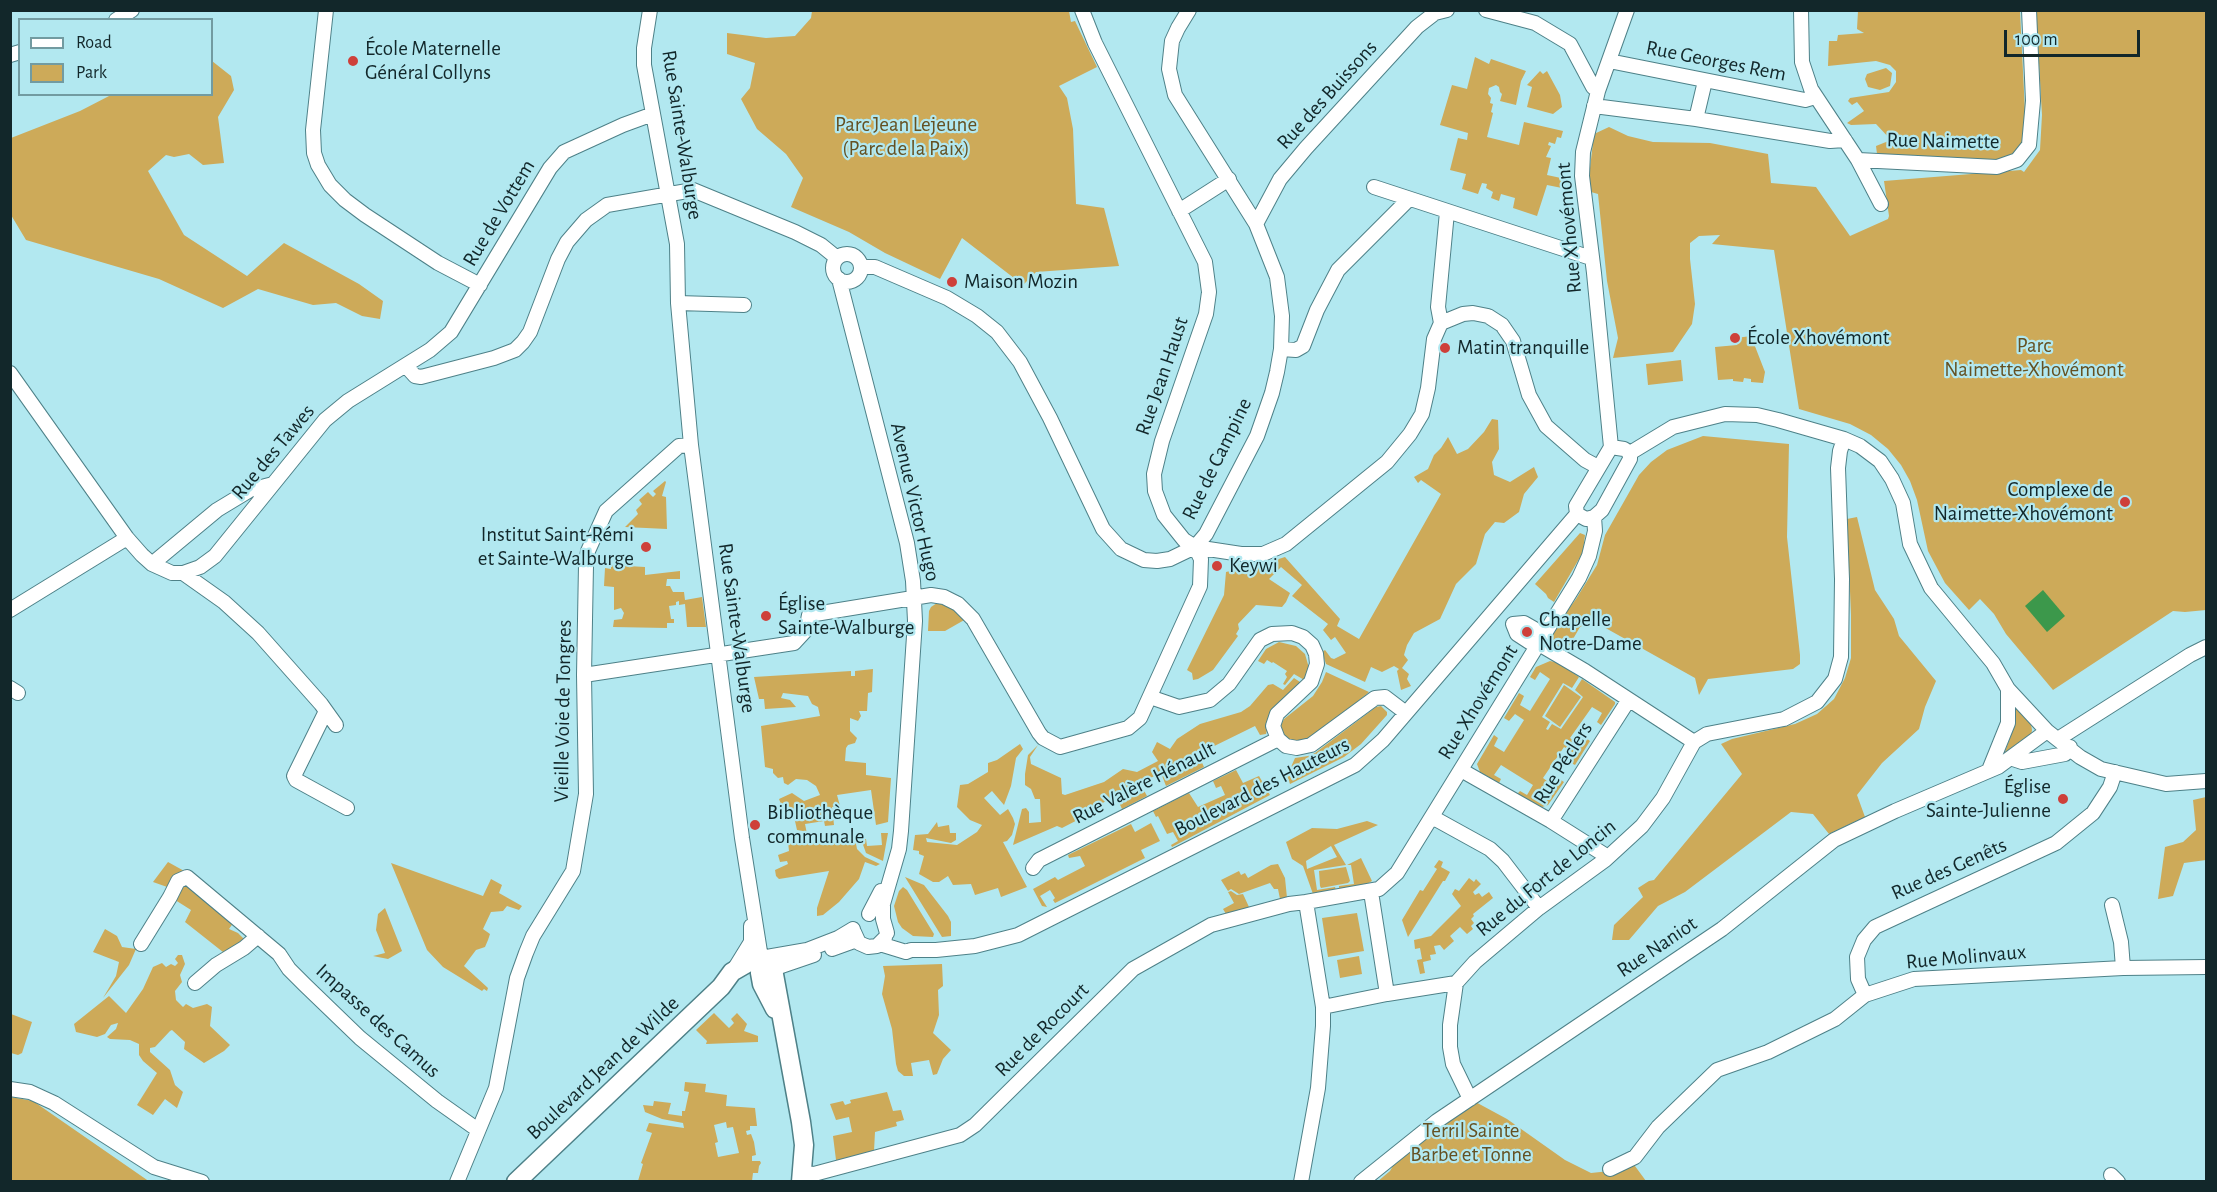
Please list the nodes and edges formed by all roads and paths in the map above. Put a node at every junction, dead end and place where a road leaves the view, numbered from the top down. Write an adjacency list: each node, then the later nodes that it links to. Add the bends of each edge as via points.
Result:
1 (132, 10): 11 (street)
2 (326, 10): 34 (street, via 313,130 318,165 330,185 365,215 438,263)
3 (650, 10): 17 (street, Rue Sainte-Walburge, via 644,65)
4 (1082, 10): 26 (street, Rue Jean Haust)
5 (1189, 10): 21 (street, Rue de Campine, via 1172,41 1171,80 1175,95)
6 (1447, 10): 28 (street, Rue des Buissons, via 1435,13 1417,27 1306,148 1280,179)
7 (1486, 10): 14 (street, via 1535,23 1570,44)
8 (1627, 10): 12 (street, Rue Xhovémont)
9 (1801, 10): 15 (street, Rue Naimette, via 1802,62)
10 (2029, 10): 20 (street, Rue Naimette, via 2033,101 2029,145 2017,160 1997,167)
11 (119, 18)
12 (1609, 61): 13 (street, Rue Georges Rem); 14 (street, Rue Xhovémont)
13 (1704, 81): 15 (street, Rue Georges Rem, via 1805,100); 18 (street)
14 (1598, 91): 16 (street, Rue Xhovémont)
15 (1815, 97): 19 (street, Rue Naimette)
16 (1594, 106): 18 (street); 30 (street, Rue Xhovémont, via 1583,152 1582,176)
17 (653, 114): 23 (street, Rue Sainte-Walburge); 34 (street, Rue de Vottem, via 564,152 550,168)
18 (1696, 119): 19 (street, via 1830,141)
19 (1845, 140): 20 (street, Rue Naimette)
20 (1858, 160): 25 (street, Rue Naimette)
21 (1229, 179): 26 (street); 28 (street, Rue de Campine)
22 (1374, 188): 24 (street)
23 (669, 194): 29 (street, Rue de Campine, via 693,190 703,193 795,232); 35 (street, Rue Sainte-Walburge, via 677,244); 40 (street, via 608,205 586,220 567,242 530,332 515,350 421,377)
24 (1408, 200): 27 (street); 39 (street, via 1338,270 1303,346 1296,350)
25 (1881, 204)
26 (1179, 211): 51 (street, Rue Jean Haust, via 1205,262 1208,298 1154,474 1155,491 1164,515 1176,532)
27 (1447, 212): 30 (street); 38 (street, via 1438,307)
28 (1256, 224): 39 (street, Rue de Campine, via 1277,277)
29 (837, 258): 31 (street, Rue de Campine, via 850,255); 32 (street, via 834,271)
30 (1592, 258): 44 (street, Rue Xhovémont)
31 (862, 267): 33 (street); 51 (street, Rue de Campine, via 875,267 946,298 997,333 1020,362 1103,529 1121,549 1144,560 1157,561)
32 (839, 279): 33 (street); 37 (street, Avenue Victor Hugo)
33 (853, 281): 37 (street, Avenue Victor Hugo)
34 (480, 285): 40 (street, Rue de Vottem, via 451,332)
35 (678, 303): 36 (street); 43 (street, Rue Sainte-Walburge)
36 (744, 304)
37 (848, 314): 54 (street, Avenue Victor Hugo, via 908,543)
38 (1441, 323): 46 (street, via 1473,313 1502,325 1513,341 1529,395 1546,426); 51 (street, via 1434,339 1422,414 1393,457 1286,544 1263,554)
39 (1281, 349): 51 (street, Rue de Campine, via 1272,393 1257,436 1206,534)
40 (406, 366): 47 (street, Rue des Tawes, via 348,401 325,420)
41 (10, 373): 50 (street)
42 (1844, 439): 45 (street, via 1757,415 1725,414 1673,427); 62 (street, via 1880,461 1892,479 1903,503 1910,544 1932,588 1993,663); 70 (street, via 1838,468 1841,657 1835,679 1817,702 1784,719 1707,734)
43 (691, 445): 60 (street, Rue Sainte-Walburge); 61 (street, Vieille Voie de Tongres, via 679,446 606,511 592,538 586,565)
44 (1611, 447): 45 (street); 46 (street)
45 (1630, 453): 49 (street, via 1626,468)
46 (1598, 467): 48 (street, via 1576,506)
47 (273, 484): 52 (street, via 250,490 217,510); 53 (street, Rue des Tawes, via 214,556)
48 (1577, 514): 49 (street, via 1586,519); 56 (street, Boulevard des Hauteurs)
49 (1594, 517): 58 (street, Rue Xhovémont, via 1589,556)
50 (127, 538): 52 (street); 55 (street)
51 (1195, 547): 63 (street, via 1201,560 1200,586)
52 (152, 564): 53 (street, via 172,573)
53 (183, 573): 65 (street, via 258,633)
54 (915, 598): 60 (street, via 809,615 806,630 794,643); 63 (street, via 944,597 973,619 1039,733 1060,747 1128,728 1140,718); 82 (street, Avenue Victor Hugo, via 902,831)
55 (10, 610)
56 (1494, 610): 57 (street); 66 (street, Boulevard des Hauteurs)
57 (1510, 621)
58 (1540, 642): 64 (street); 73 (street, Rue Xhovémont)
59 (2206, 647): 68 (street, Rue Naniot)
60 (718, 655): 61 (street); 84 (street, Rue Sainte-Walburge)
61 (584, 675): 104 (street, Vieille Voie de Tongres, via 586,794 573,870 526,953 517,978 498,1080)
62 (2007, 689): 68 (street); 74 (street, via 2008,723)
63 (1150, 697): 69 (street, via 1179,707 1210,700 1228,684 1260,640 1272,634 1292,633 1312,645 1317,664 1311,682 1277,714 1273,726)
64 (1628, 701): 70 (street); 79 (street, Rue Péclers)
65 (326, 711): 67 (street); 77 (street, via 294,777)
66 (1406, 713): 69 (street, via 1385,697 1374,698 1311,745 1297,748); 89 (street, Boulevard des Hauteurs, via 1356,765 1008,939 975,946 912,950)
67 (336, 725)
68 (2053, 735): 71 (street); 72 (street, Rue Naniot)
69 (1278, 739): 81 (street, Rue Valère Hénault, via 1045,857)
70 (1694, 742): 80 (street, Rue du Fort de Loncin, via 1663,798 1642,826)
71 (2070, 747): 72 (street, via 2065,754 2022,762); 75 (street, via 2101,769)
72 (2010, 758): 74 (street, Rue Naniot)
73 (1461, 770): 78 (street, Rue Xhovémont); 79 (street)
74 (1989, 770): 103 (street, Rue Naniot, via 1834,840 1722,929)
75 (2115, 772): 76 (street, via 2166,784); 100 (street, Rue des Genêts, via 2093,813 2056,843 1875,927 1857,957 1858,979)
76 (2206, 781)
77 (346, 808)
78 (1432, 817): 83 (street, Rue Xhovémont, via 1397,873 1386,885); 87 (street, via 1490,849)
79 (1551, 821): 80 (street, Rue Péclers)
80 (1608, 857): 87 (street, Rue du Fort de Loncin)
81 (1033, 868)
82 (889, 880): 88 (street, Avenue Victor Hugo); 89 (street, Avenue Victor Hugo, via 883,904)
83 (1371, 892): 85 (street, Rue de Rocourt); 99 (street)
84 (751, 898): 93 (street, Rue Sainte-Walburge); 96 (street, via 751,942)
85 (1306, 902): 101 (street); 106 (street, Rue de Rocourt, via 1210,925 1133,969 975,1125 960,1135)
86 (2112, 905): 95 (street)
87 (1539, 908): 98 (street, Rue du Fort de Loncin)
88 (868, 914): 89 (street); 90 (street, Avenue Victor Hugo, via 860,917)
89 (883, 932): 90 (street, Boulevard des Hauteurs, via 868,947 859,944)
90 (855, 934): 93 (street)
91 (258, 936): 92 (street, Impasse des Camus, via 187,877 178,880); 97 (street); 104 (street, Impasse des Camus, via 360,1038)
92 (141, 944)
93 (765, 966): 96 (main road, Boulevard Jean de Wilde, via 751,961); 106 (main road, Rue Sainte-Walburge, via 764,989 782,1022 801,1122)
94 (2206, 967): 95 (street, Rue Molinvaux)
95 (2123, 968): 100 (street, Rue Molinvaux, via 1914,979)
96 (726, 980): 109 (main road, Boulevard Jean de Wilde)
97 (195, 983)
98 (1456, 983): 99 (street); 103 (street, via 1450,1047 1453,1064)
99 (1387, 994): 101 (street)
100 (1865, 995): 105 (street, Rue Molinvaux, via 1835,1020 1768,1052 1718,1070 1658,1127 1635,1157)
101 (1323, 1007): 110 (street, via 1318,1088)
102 (10, 1089): 107 (street, via 54,1102 154,1167)
103 (1470, 1099): 111 (street, Rue Naniot, via 1406,1144)
104 (478, 1130): 108 (street, Vieille Voie de Tongres)
105 (1610, 1168)
106 (802, 1177)
107 (202, 1182)
108 (457, 1182)
109 (516, 1182)
110 (1301, 1182)
111 (1362, 1182)

